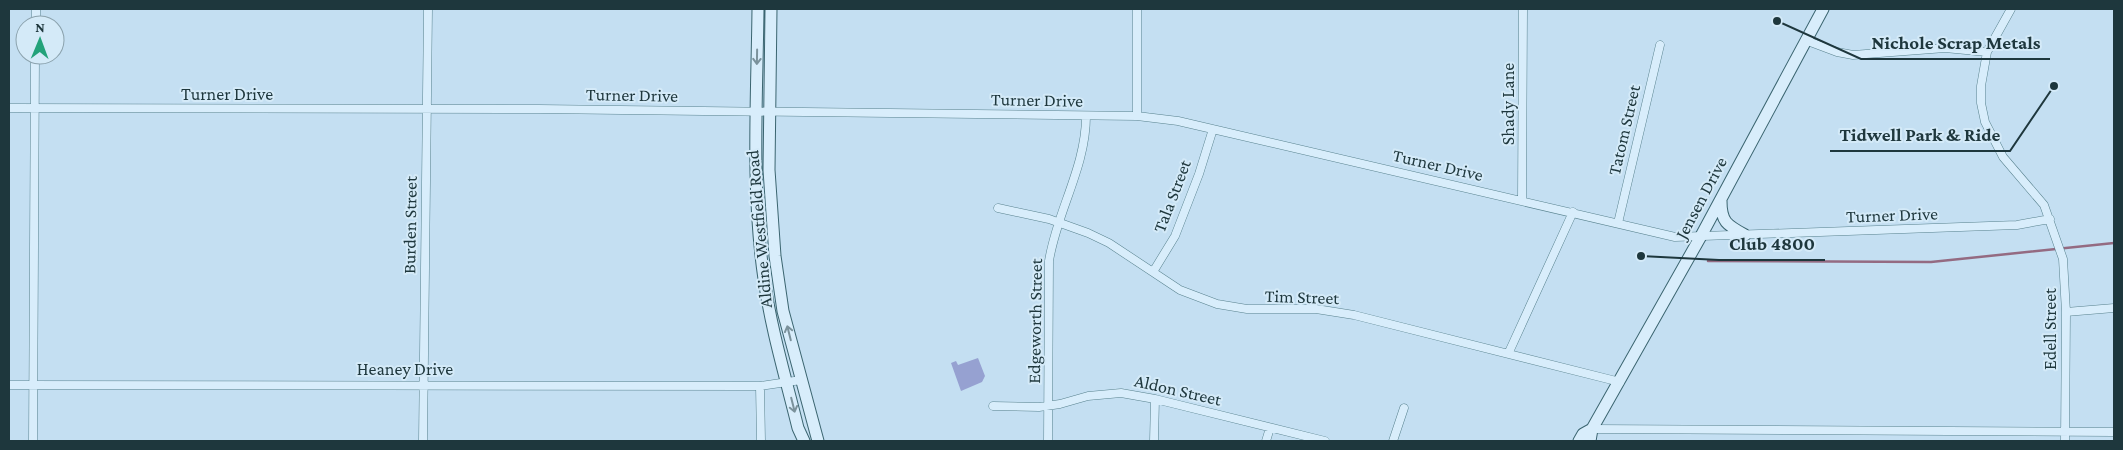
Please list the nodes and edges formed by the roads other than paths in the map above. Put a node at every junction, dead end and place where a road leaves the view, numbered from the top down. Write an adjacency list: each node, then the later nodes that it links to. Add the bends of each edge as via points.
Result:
1 (428, 9): 14 (street, Burden Street)
2 (758, 9): 15 (main road, Aldine Westfield Road, one-way to 15)
3 (771, 9): 16 (main road, Aldine Westfield Road)
4 (1136, 9): 18 (street)
5 (1523, 9): 21 (street, Shady Lane)
6 (1822, 9): 8 (main road, Jensen Drive)
7 (2011, 9): 10 (street, Edell Street)
8 (1805, 40): 10 (street, via 1853,55 1945,48); 20 (main road, Jensen Drive)
9 (1660, 45): 26 (street, Tatom Street)
10 (1987, 52): 24 (street, Edell Street, via 1981,86 1986,122 2003,157 2036,193)
11 (35, 65): 13 (street)
12 (9, 108): 13 (street, Turner Drive)
13 (35, 108): 14 (street, Turner Drive); 38 (street)
14 (427, 109): 15 (street, Turner Drive); 36 (street, Burden Street)
15 (756, 112): 16 (street, Turner Drive); 34 (main road, Aldine Westfield Road, via 761,257 770,314)
16 (770, 112): 17 (street, Turner Drive); 33 (main road, Aldine Westfield Road, one-way to 16, via 783,312 777,270 769,170)
17 (1086, 116): 18 (street, Turner Drive); 25 (street, Edgeworth Street, via 1081,152)
18 (1137, 116): 19 (street, Turner Drive)
19 (1213, 129): 21 (street, Turner Drive); 29 (street, Tala Street, via 1175,236)
20 (1721, 198): 27 (main road, via 1724,221); 28 (main road, Jensen Drive)
21 (1522, 200): 23 (street, Turner Drive)
22 (998, 208): 25 (street, Tim Street)
23 (1573, 212): 26 (street, Turner Drive); 32 (street)
24 (2050, 219): 27 (street, Turner Drive, via 2016,225); 31 (street, Edell Street, via 2063,259)
25 (1059, 222): 29 (street, Tim Street, via 1109,243); 42 (street, Edgeworth Street, via 1050,261)
26 (1618, 222): 28 (street, Turner Drive, via 1675,237)
27 (1745, 235): 28 (street, Turner Drive)
28 (1701, 236): 35 (main road, Jensen Drive)
29 (1153, 272): 32 (street, Tim Street, via 1180,290 1217,304 1247,310 1340,312)
30 (2114, 308): 31 (street)
31 (2066, 312): 47 (street, Edell Street)
32 (1509, 352): 35 (street, Tim Street)
33 (801, 380): 34 (street, Heaney Drive); 53 (main road, Aldine Westfield Road)
34 (787, 382): 39 (street, Heaney Drive); 52 (main road, Aldine Westfield Road, one-way to 52)
35 (1620, 382): 45 (main road, Jensen Drive)
36 (424, 384): 38 (street, Heaney Drive); 39 (street, Heaney Drive); 50 (street, Burden Street)
37 (9, 385): 38 (street, Heaney Drive)
38 (34, 385): 49 (street)
39 (760, 386): 51 (street)
40 (1155, 399): 42 (street, Aldon Street, via 1106,393); 44 (street, Aldon Street); 55 (street)
41 (993, 406): 42 (street, Aldon Street)
42 (1048, 406): 54 (street, Edgeworth Street)
43 (1404, 408): 58 (street)
44 (1270, 428): 56 (street); 57 (street, Aldon Street)
45 (1592, 429): 46 (street); 59 (main road, Jensen Drive); 60 (main road, Jensen Drive)
46 (1932, 431): 47 (street); 61 (street)
47 (2065, 432): 48 (street); 62 (street, Edell Street)
48 (2114, 432)
49 (33, 441)
50 (423, 441)
51 (761, 441)
52 (804, 441)
53 (818, 441)
54 (1048, 441)
55 (1154, 441)
56 (1266, 441)
57 (1324, 441)
58 (1393, 441)
59 (1579, 441)
60 (1590, 441)
61 (1932, 441)
62 (2065, 441)

